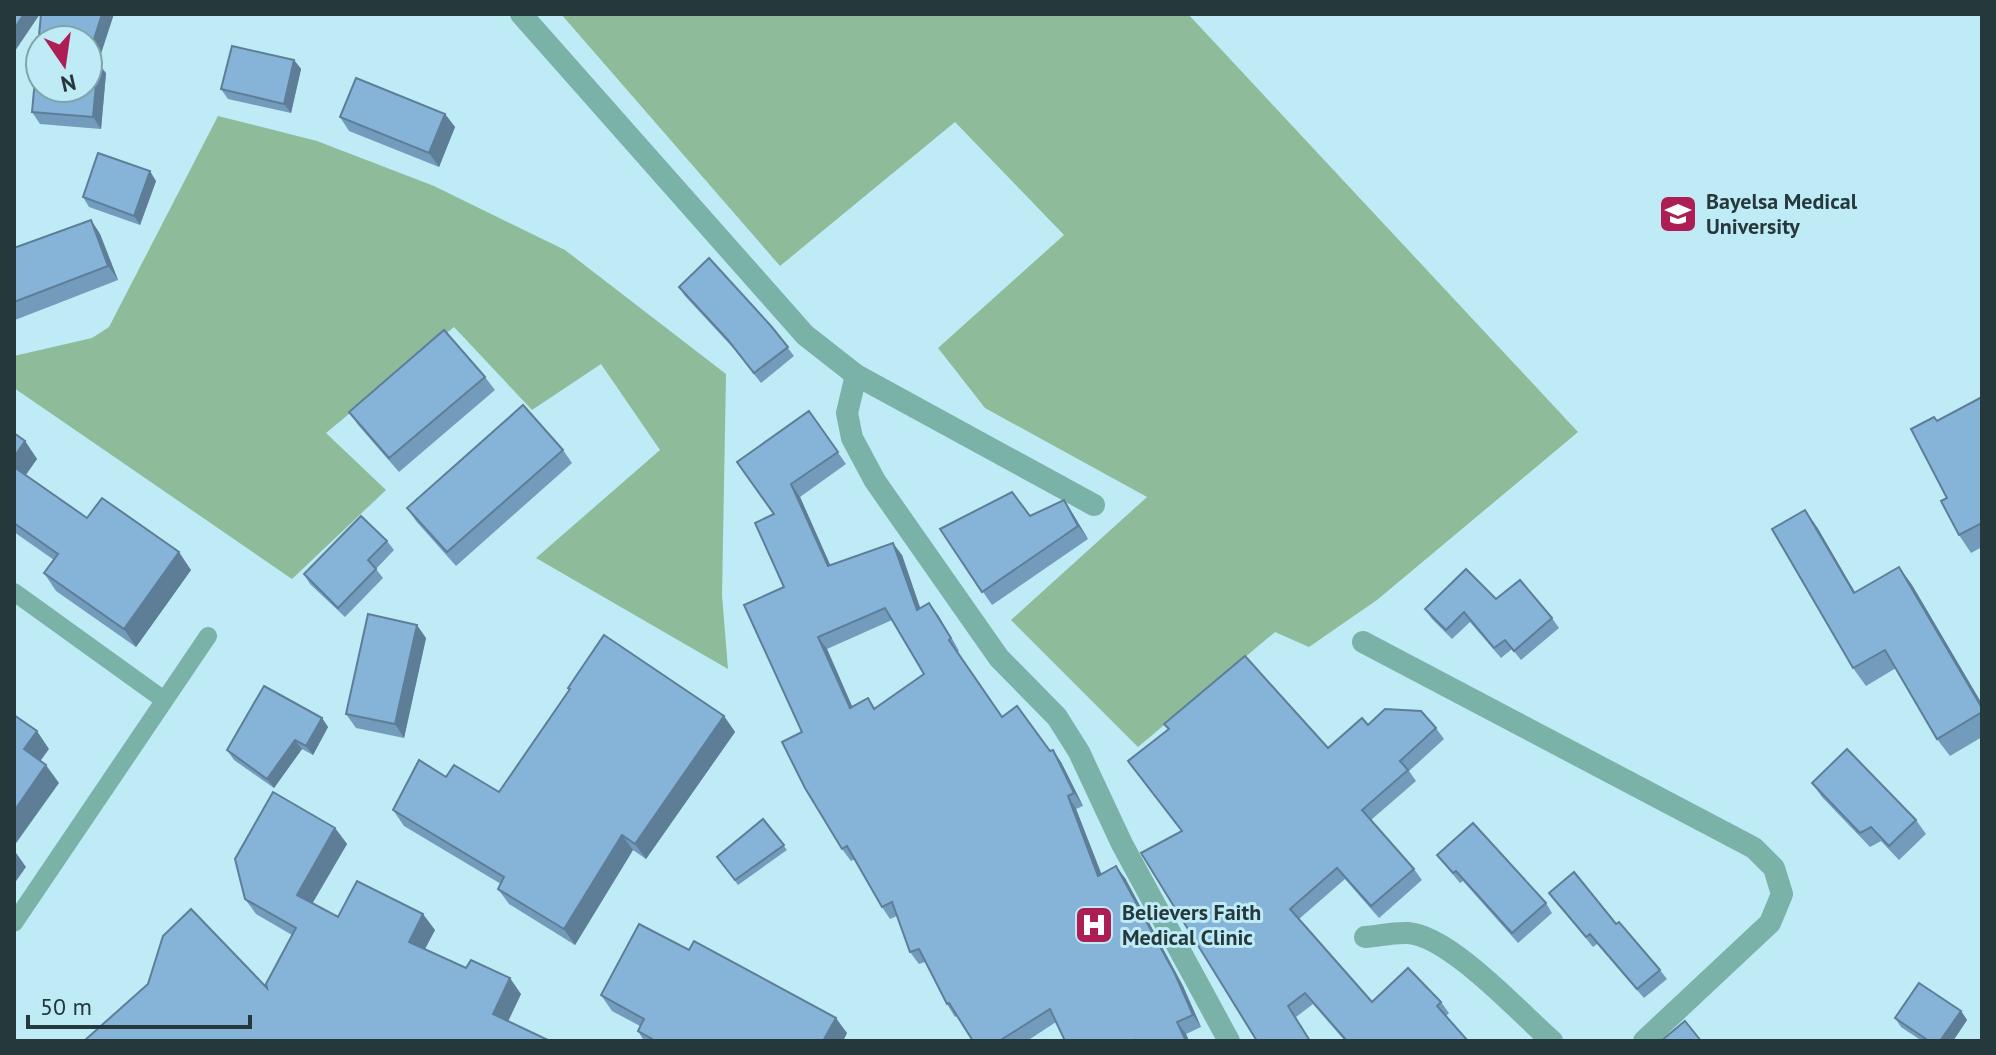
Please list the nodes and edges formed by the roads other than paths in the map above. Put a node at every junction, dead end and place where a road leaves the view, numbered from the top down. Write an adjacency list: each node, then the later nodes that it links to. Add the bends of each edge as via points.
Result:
1 (521, 14): 2 (street, via 805,335)
2 (856, 375): 3 (street); 10 (street, via 847,413 852,438 875,481 999,658 1057,717)
3 (1094, 505)
4 (14, 592): 7 (lane)
5 (208, 636): 7 (lane)
6 (1363, 642): 12 (street, via 1754,848 1774,868 1782,894 1770,923)
7 (164, 700): 8 (lane)
8 (14, 923)
9 (1365, 937): 11 (street, via 1427,937 1455,953)
10 (1229, 1041)
11 (1552, 1041)
12 (1644, 1041)

